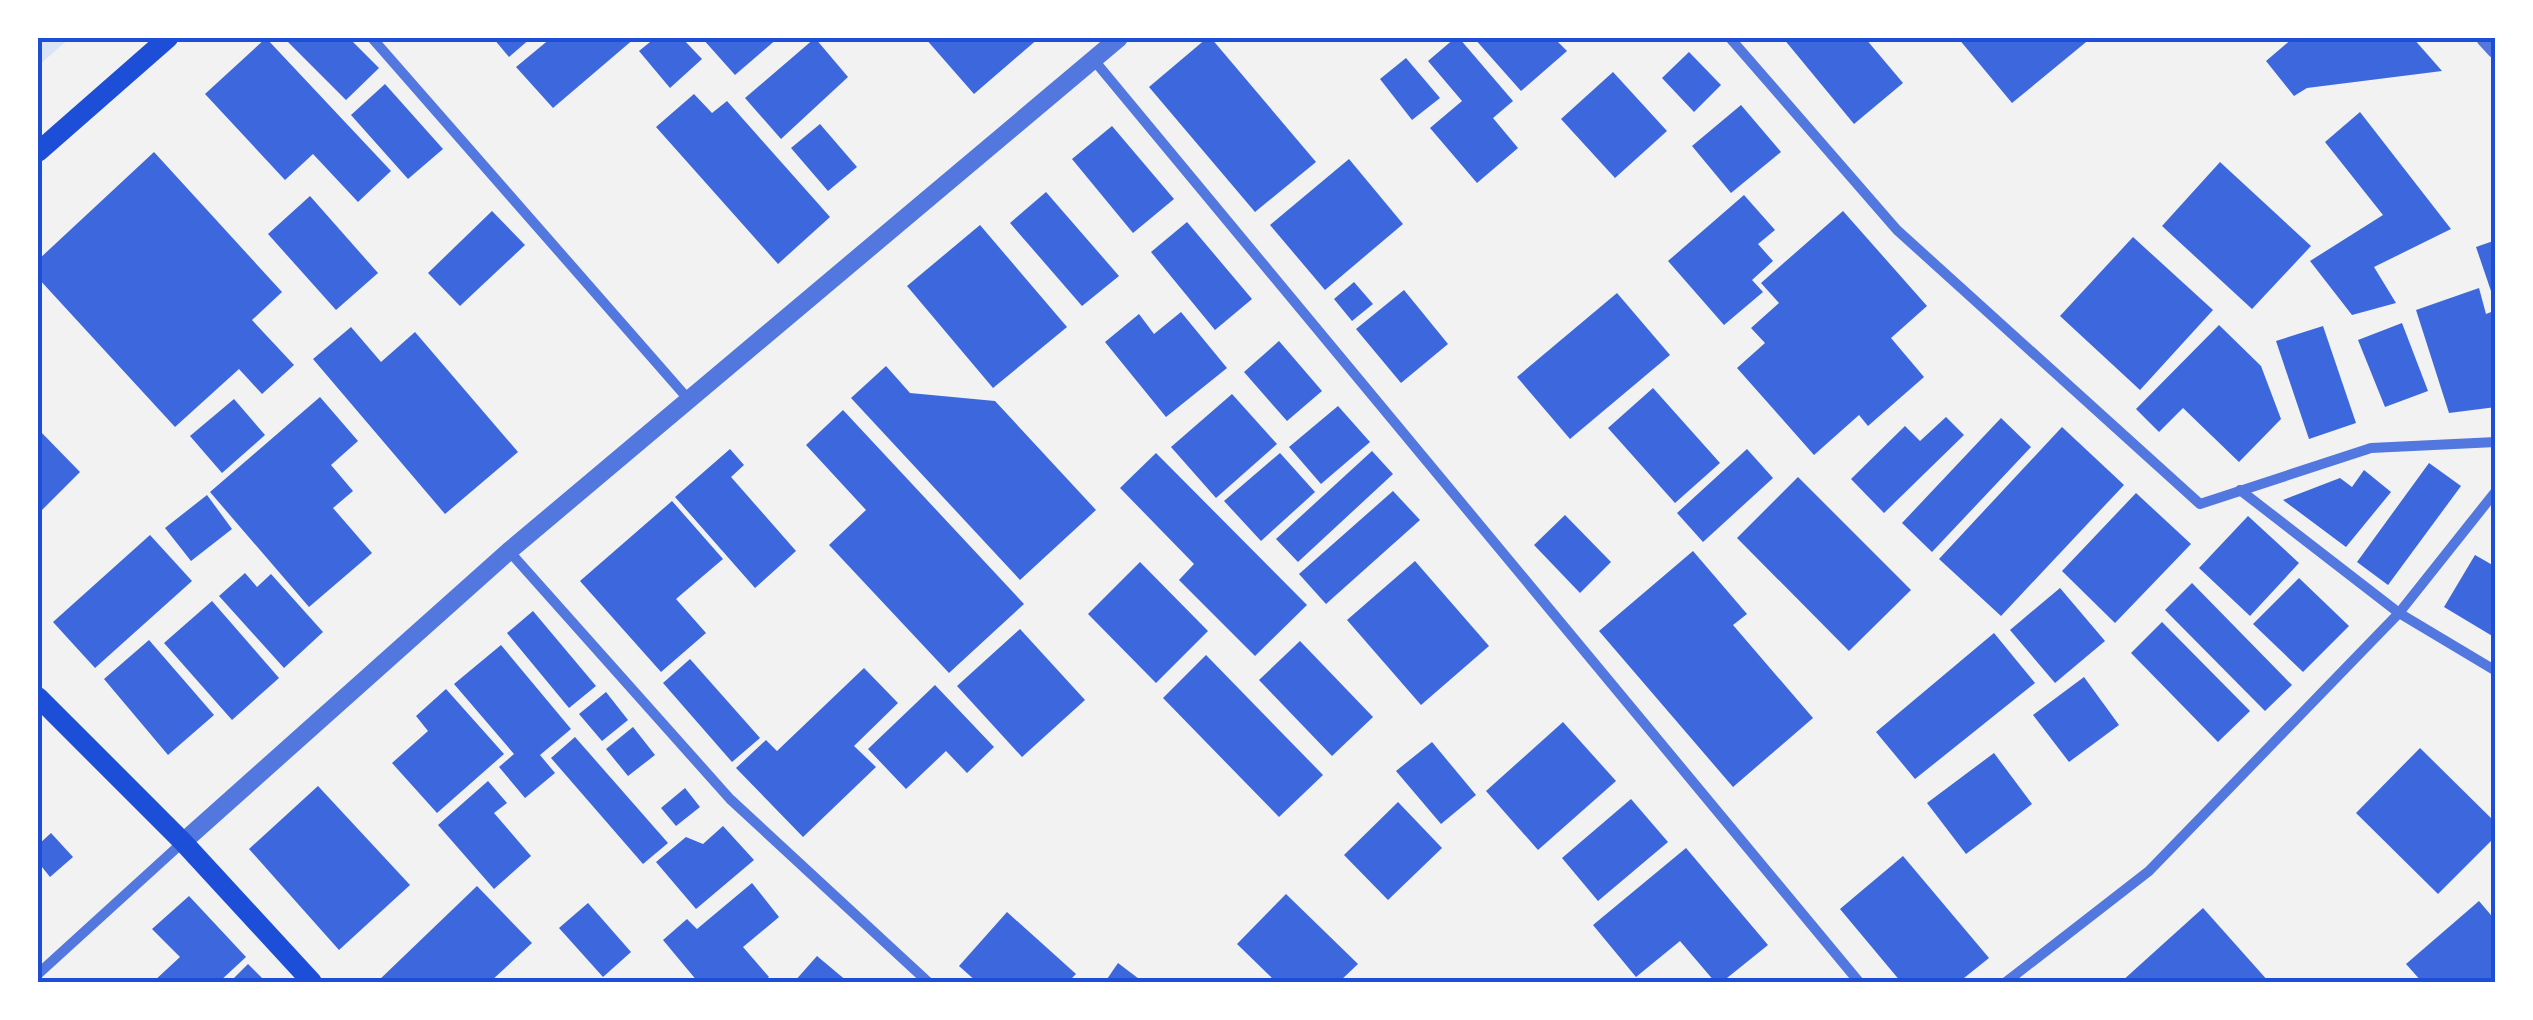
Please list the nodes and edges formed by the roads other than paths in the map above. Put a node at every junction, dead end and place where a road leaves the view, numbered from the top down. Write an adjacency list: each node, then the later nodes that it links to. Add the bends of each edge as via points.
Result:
1 (168, 38): 8 (main road)
2 (372, 38): 9 (street)
3 (1119, 38): 7 (street)
4 (1730, 38): 11 (street, via 1898,230 2200,504)
5 (2485, 38): 6 (street)
6 (2496, 50)
7 (1093, 59): 9 (street); 21 (street)
8 (38, 152)
9 (690, 401): 13 (street)
10 (2496, 442): 11 (street, via 2371,448)
11 (2240, 490): 14 (street)
12 (2496, 491): 14 (street)
13 (509, 551): 17 (street); 20 (street, via 730,799)
14 (2399, 613): 15 (street); 22 (street, via 2149,871)
15 (2496, 671)
16 (38, 698): 17 (main road)
17 (182, 842): 18 (street); 19 (main road)
18 (38, 974)
19 (312, 982)
20 (928, 982)
21 (1860, 982)
22 (2006, 982)

